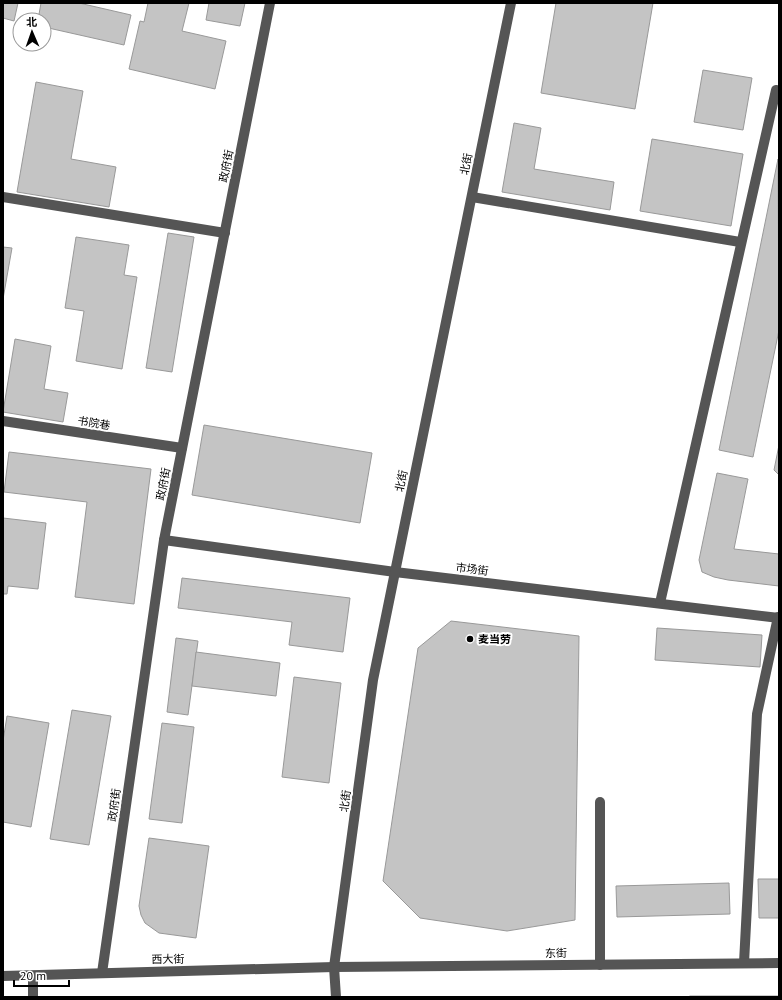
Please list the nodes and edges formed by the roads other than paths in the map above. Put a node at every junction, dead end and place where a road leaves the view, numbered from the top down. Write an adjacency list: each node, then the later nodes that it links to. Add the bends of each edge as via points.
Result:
1 (270, 3): 6 (street, 政府街)
2 (511, 3): 5 (street, 北街)
3 (776, 90): 7 (street)
4 (3, 197): 6 (street)
5 (472, 197): 7 (street); 11 (street, 北街)
6 (224, 233): 9 (street, 政府街)
7 (740, 242): 12 (street)
8 (3, 421): 9 (street, 书院巷)
9 (182, 448): 10 (street, 政府街)
10 (164, 540): 11 (street, 市场街); 19 (street, 政府街)
11 (395, 572): 12 (street, 市场街); 18 (street, 北街, via 373,680)
12 (660, 603): 13 (street, 市场街)
13 (778, 618): 15 (street, via 757,714)
14 (600, 802): 17 (street)
15 (744, 963): 16 (street, 东街); 17 (street, 东街)
16 (779, 963)
17 (600, 965): 18 (street, 东街)
18 (334, 967): 19 (street, 西大街); 23 (street, 北街)
19 (102, 973): 21 (street, 西大街)
20 (3, 976): 21 (street, 西大街)
21 (33, 976): 22 (street)
22 (34, 997)
23 (336, 997)

